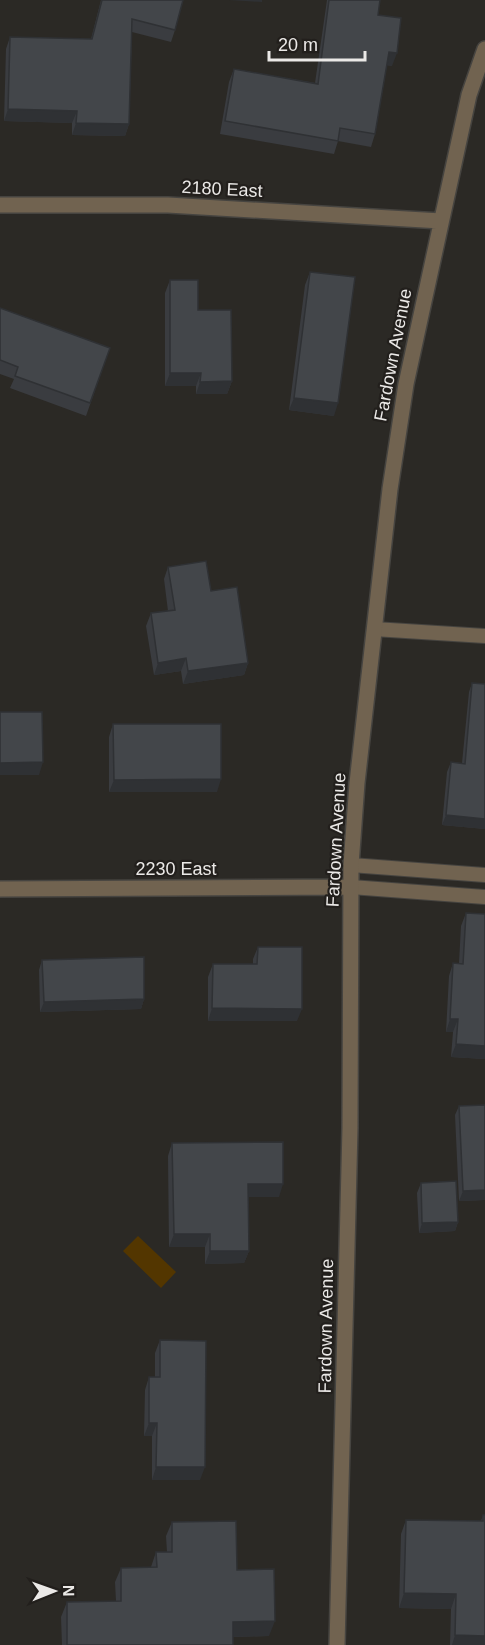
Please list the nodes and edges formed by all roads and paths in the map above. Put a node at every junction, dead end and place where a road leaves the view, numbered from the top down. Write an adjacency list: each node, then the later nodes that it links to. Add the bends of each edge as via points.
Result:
1 (485, 49): 3 (street, Fardown Avenue)
2 (0, 205): 3 (street, 2180 East, via 168,205)
3 (441, 221): 4 (street, Fardown Avenue, via 396,440)
4 (374, 629): 5 (lane); 6 (street, Fardown Avenue)
5 (485, 636)
6 (351, 865): 7 (lane); 8 (street, Fardown Avenue)
7 (485, 875)
8 (351, 887): 9 (street, 2230 East); 10 (lane); 11 (street, Fardown Avenue, via 350,1140)
9 (0, 889)
10 (485, 897)
11 (337, 1645)

